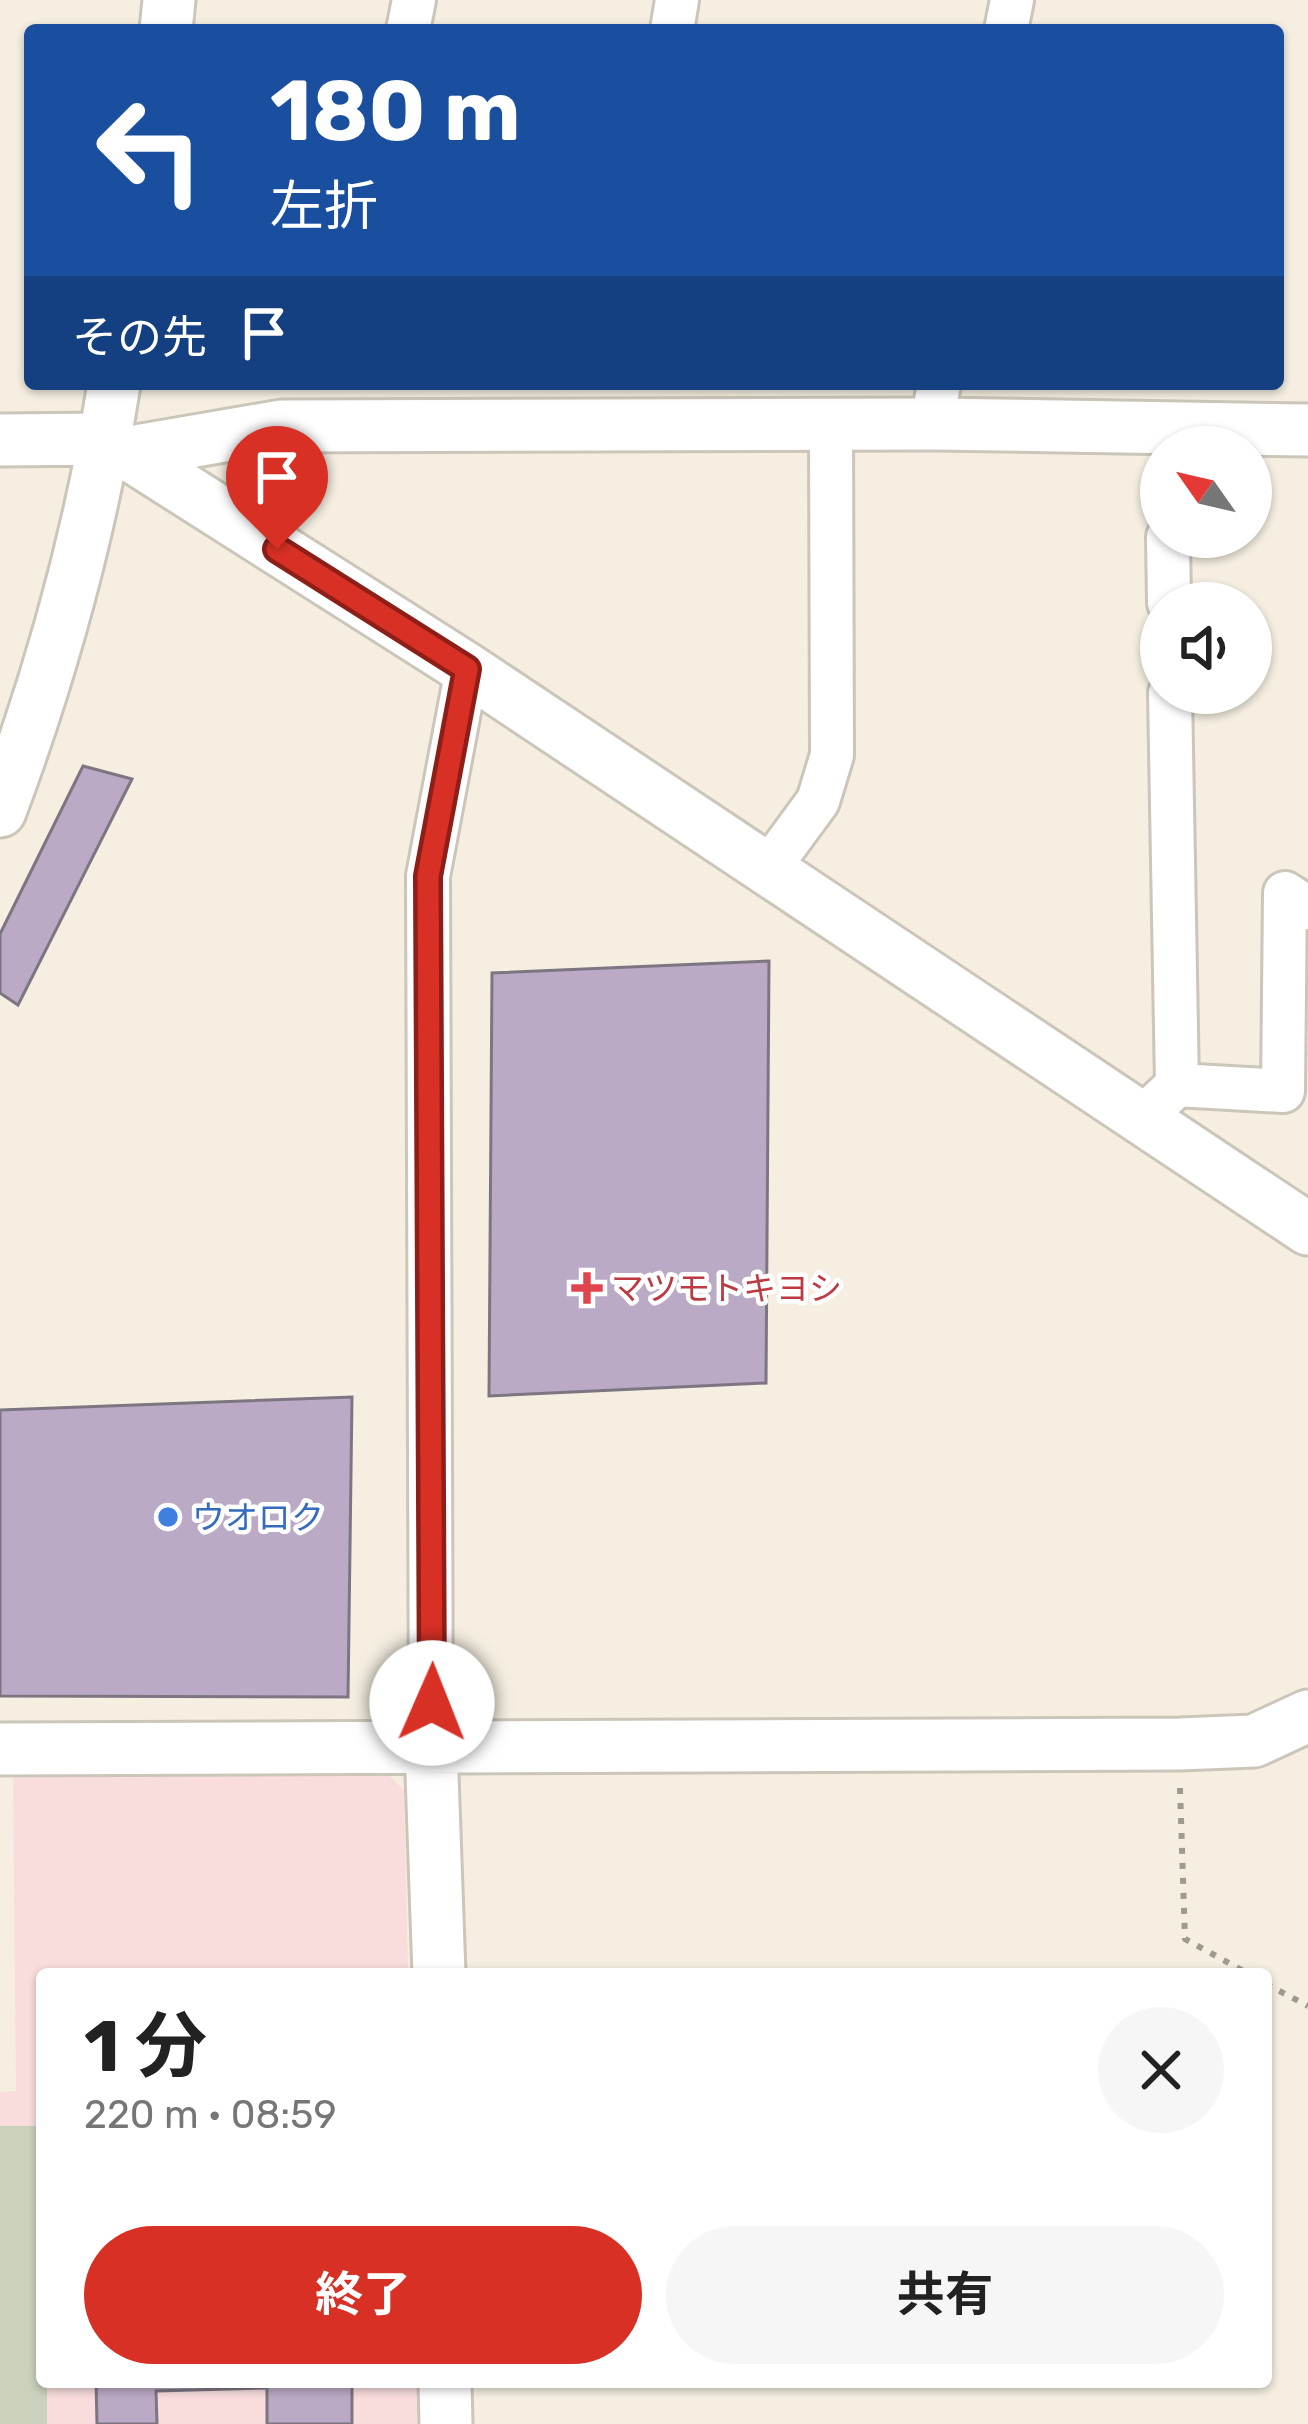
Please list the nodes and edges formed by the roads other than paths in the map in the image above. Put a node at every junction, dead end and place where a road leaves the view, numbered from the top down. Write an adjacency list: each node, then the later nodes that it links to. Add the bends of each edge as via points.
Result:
1 (113, 390): 8 (street)
2 (936, 404): 3 (street); 6 (street)
3 (831, 424): 8 (street, via 282,426); 12 (street, via 832,755 818,801)
4 (1308, 430): 5 (street)
5 (1272, 432)
6 (1140, 433)
7 (0, 440): 8 (street)
8 (115, 446): 9 (street); 11 (street)
9 (467, 669): 12 (street); 17 (street, via 428,876)
10 (1169, 714): 14 (street)
11 (0, 811)
12 (768, 869): 14 (street)
13 (1308, 908): 14 (street, via 1285,893 1283,1090)
14 (1160, 1102): 15 (street)
15 (1308, 1229)
16 (1308, 1716): 17 (street, via 1254,1741 1180,1744)
17 (431, 1746): 18 (street); 19 (street)
18 (0, 1749)
19 (439, 1968)
20 (445, 2388): 21 (street)
21 (446, 2424)

